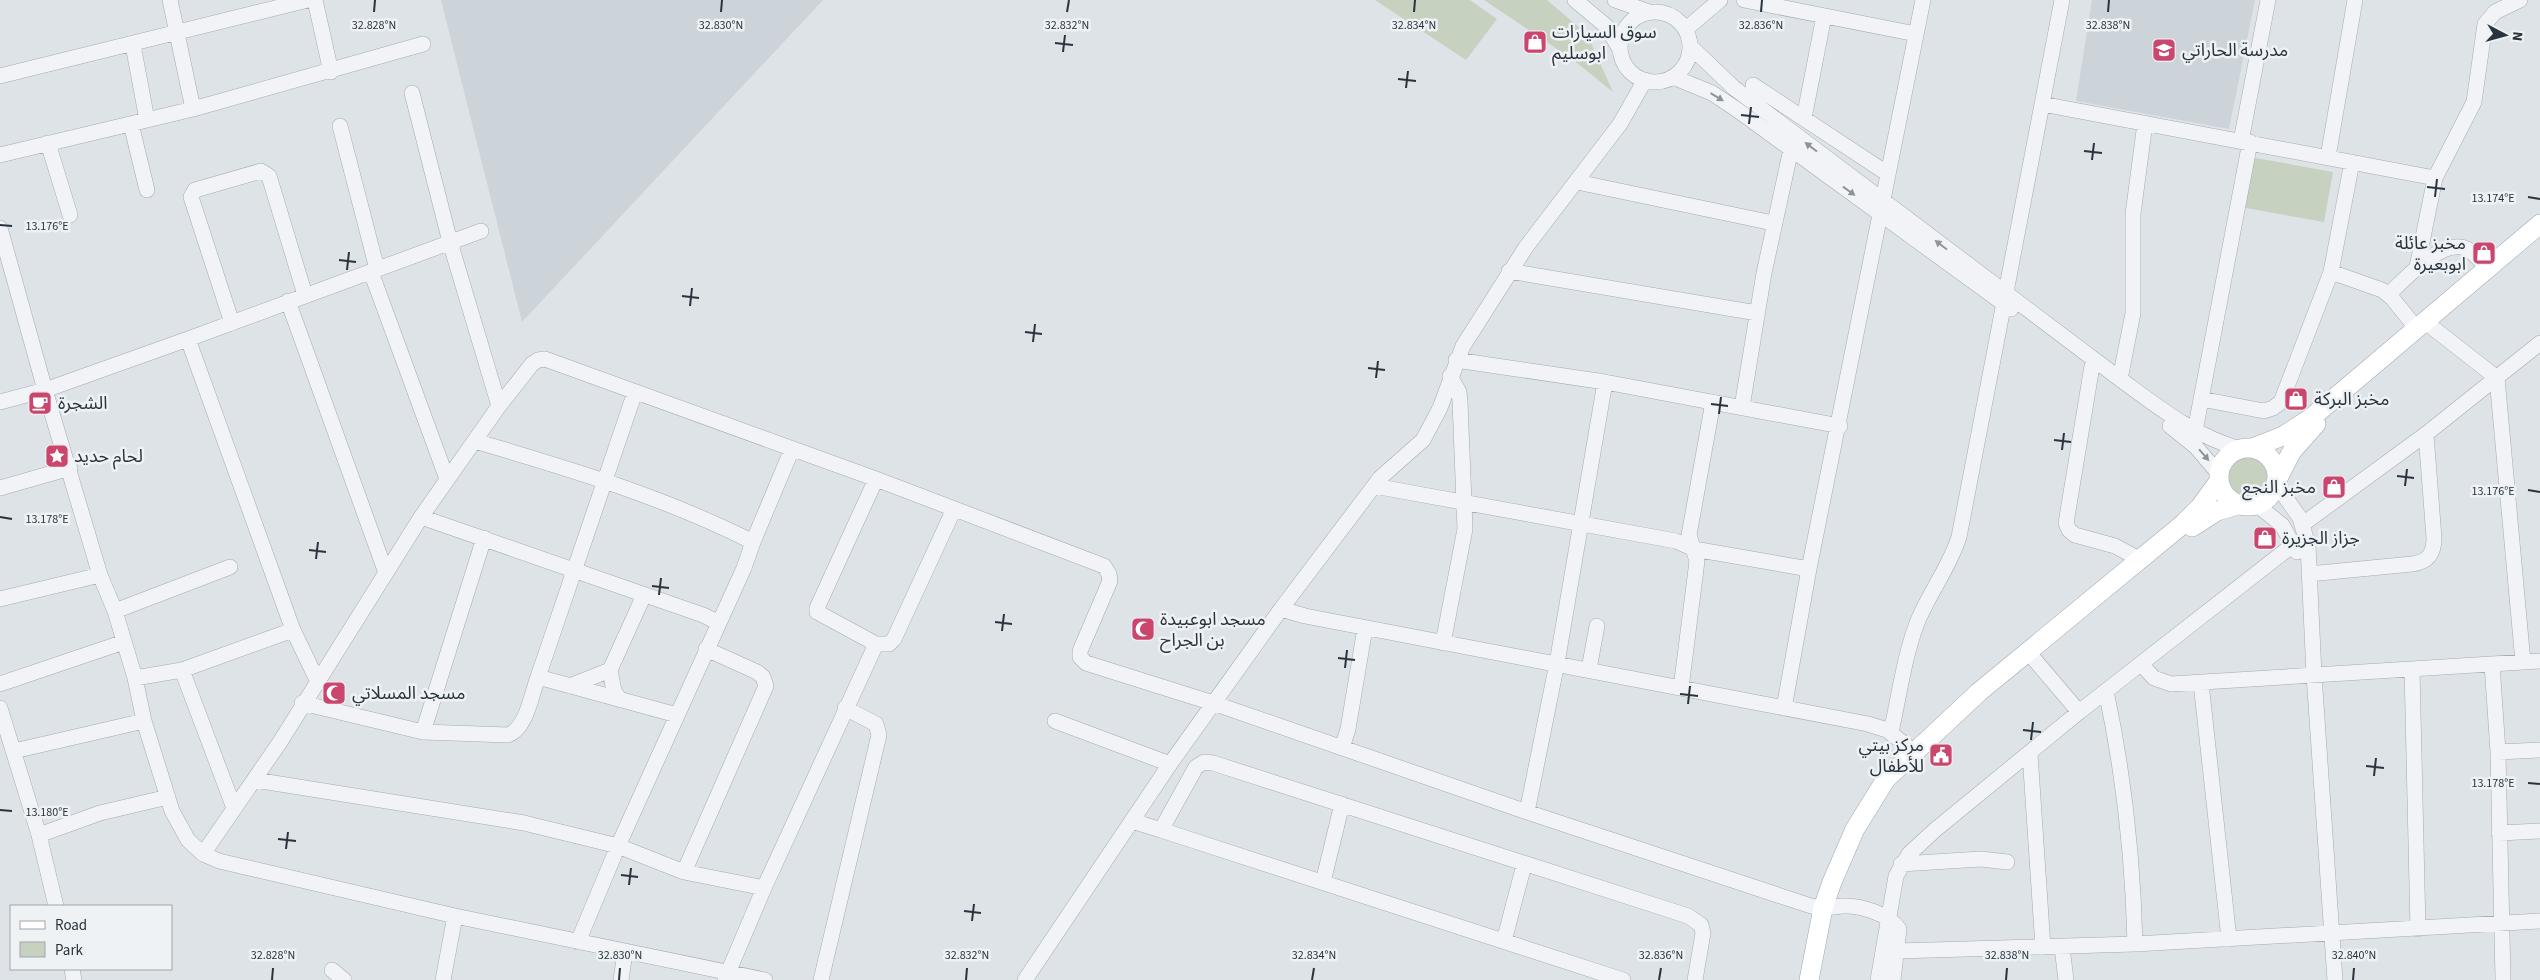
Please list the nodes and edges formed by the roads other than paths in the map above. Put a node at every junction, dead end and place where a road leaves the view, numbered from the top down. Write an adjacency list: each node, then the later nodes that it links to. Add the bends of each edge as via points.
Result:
1 (170, 0): 16 (street)
2 (308, 0): 16 (street)
3 (315, 0): 22 (street)
4 (1575, 0): 21 (street, via 1606,26)
5 (1615, 0): 13 (street)
6 (1720, 0): 15 (street)
7 (1744, 0): 14 (street)
8 (1923, 0): 17 (street)
9 (2062, 0): 28 (street)
10 (2268, 0): 35 (street)
11 (2355, 0): 39 (street)
12 (2520, 0): 42 (street, via 2487,19 2474,102)
13 (1650, 12): 15 (street, via 1674,17); 21 (street, via 1640,15 1628,25)
14 (1824, 16): 17 (street); 30 (street)
15 (1686, 29): 20 (street)
16 (177, 34): 19 (street); 29 (street)
17 (1916, 34): 41 (street)
18 (422, 44): 22 (street)
19 (133, 45): 23 (street); 31 (street)
20 (1690, 46): 24 (street, via 1688,61); 45 (street, one-way to 20, via 1734,88)
21 (1620, 49): 25 (street, via 1628,68)
22 (331, 72): 29 (street)
23 (0, 76)
24 (1673, 77): 25 (street, via 1659,82); 37 (street, one-way to 37, via 1712,93)
25 (1645, 80): 43 (street, via 1620,124)
26 (1754, 85): 30 (street)
27 (412, 93): 52 (street)
28 (2042, 104): 32 (street); 60 (street)
29 (193, 109): 31 (street)
30 (1804, 118): 41 (street)
31 (147, 120): 33 (street)
32 (2145, 123): 35 (street); 71 (street, via 2133,214 2133,313)
33 (131, 124): 36 (street); 44 (street)
34 (340, 126): 55 (street)
35 (2245, 142): 39 (street); 75 (street)
36 (48, 143): 38 (street); 46 (street)
37 (1791, 149): 45 (street, one-way to 45); 47 (street)
38 (0, 155)
39 (2328, 157): 40 (street)
40 (2352, 162): 42 (street); 57 (street)
41 (1888, 174): 45 (street)
42 (2434, 178): 53 (street)
43 (1577, 182): 47 (street); 56 (street)
44 (147, 190)
45 (1882, 208): 60 (street); 80 (street)
46 (70, 215)
47 (1773, 223): 62 (street)
48 (2540, 224): 54 (main road)
49 (0, 228): 73 (street)
50 (481, 231): 52 (street)
51 (2540, 238): 64 (main road)
52 (450, 242): 55 (street); 78 (street)
53 (2417, 267): 54 (street, via 2444,250 2459,246 2472,252); 58 (street)
54 (2487, 268): 64 (main road)
55 (374, 270): 59 (street); 88 (street)
56 (1509, 271): 62 (street); 67 (street)
57 (2331, 272): 58 (street); 75 (street, via 2281,402 2264,411)
58 (2389, 294): 64 (street)
59 (305, 295): 61 (street); 63 (street, via 269,176 260,171 195,190 191,197)
60 (2006, 299): 68 (street); 71 (street); 154 (street, via 1960,537 1912,636)
61 (288, 301): 63 (street); 109 (street)
62 (1757, 313): 79 (street)
63 (232, 322): 65 (street)
64 (2425, 328): 70 (street); 85 (main road, via 2302,424 2278,438); 91 (main road, via 2307,433 2289,456)
65 (188, 339): 73 (street); 119 (street)
66 (2540, 343): 70 (street)
67 (1456, 360): 69 (street); 72 (street)
68 (2092, 366): 87 (street, one-way to 87, via 2187,438); 105 (street, via 2066,522 2075,535 2115,546)
69 (1450, 376): 92 (street, via 1440,408 1423,440); 94 (street, via 1459,392)
70 (2497, 378): 82 (street); 125 (street)
71 (2120, 379): 81 (street)
72 (1605, 382): 77 (street); 99 (street)
73 (45, 390): 76 (street); 86 (street)
74 (635, 392): 78 (street, via 551,360 538,360); 84 (street); 90 (street)
75 (2201, 399): 81 (street)
76 (0, 402)
77 (1713, 402): 79 (street); 104 (street, via 1689,535)
78 (500, 406): 83 (street)
79 (1742, 407): 80 (street)
80 (1840, 426): 107 (street)
81 (2195, 431): 85 (street)
82 (2426, 434): 100 (street); 110 (street, via 2434,538 2430,557 2422,563)
83 (475, 441): 88 (street); 90 (street)
84 (792, 449): 89 (street); 102 (street)
85 (2246, 449): 87 (main road, via 2224,461); 91 (main road, via 2263,452 2272,460)
86 (70, 468): 93 (street); 111 (street)
87 (2219, 478): 95 (main road, via 2224,493); 105 (main road, via 2200,507)
88 (447, 479): 98 (street)
89 (876, 479): 97 (street); 122 (street, via 817,612)
90 (604, 480): 102 (street, via 724,526); 108 (street)
91 (2276, 483): 96 (main road, via 2271,495); 100 (street)
92 (1374, 486): 94 (street); 114 (street)
93 (0, 488)
94 (1465, 503): 99 (street); 121 (street, via 1463,542)
95 (2238, 505): 96 (main road); 124 (main road, via 2217,511 2197,523)
96 (2257, 505): 103 (street, via 2277,519)
97 (954, 509): 122 (street, via 894,639 890,644); 145 (street, via 1104,566 1110,574 1110,581 1080,647 1082,660)
98 (421, 517): 101 (street); 109 (street)
99 (1581, 523): 104 (street, via 1676,541); 127 (street)
100 (2303, 524): 110 (street)
101 (484, 538): 108 (street); 153 (street)
102 (753, 542): 116 (street)
103 (2294, 544): 128 (street); 134 (street)
104 (1694, 549): 107 (street); 141 (street, via 1697,561)
105 (2141, 560): 158 (main road, via 1979,692)
106 (230, 567): 115 (street)
107 (1809, 569): 148 (street)
108 (575, 570): 112 (street); 135 (street)
109 (386, 573): 137 (street)
110 (2309, 574): 134 (street)
111 (100, 575): 113 (street); 115 (street)
112 (644, 595): 116 (street); 133 (street)
113 (0, 599)
114 (1281, 609): 118 (street); 145 (street)
115 (115, 611): 120 (street)
116 (719, 623): 123 (street)
117 (1597, 626): 130 (street)
118 (1365, 628): 121 (street); 155 (street)
119 (294, 630): 132 (street); 137 (street)
120 (124, 642): 136 (street); 139 (street)
121 (1443, 643): 127 (street)
122 (876, 644): 147 (street)
123 (706, 649): 150 (street); 178 (street, via 757,672 766,686)
124 (2034, 659): 149 (street); 163 (main road)
125 (2523, 662): 126 (street); 129 (street)
126 (2540, 662)
127 (1557, 663): 130 (street); 167 (street)
128 (2141, 664): 138 (street, via 2165,684); 142 (street)
129 (2492, 664): 131 (street); 159 (street)
130 (1589, 669): 141 (street)
131 (2412, 669): 134 (street); 187 (street)
132 (182, 670): 136 (street); 166 (street)
133 (610, 670): 140 (street); 143 (street, via 614,691)
134 (2311, 675): 138 (street); 188 (street)
135 (538, 677): 140 (street); 153 (street, via 516,732 508,735)
136 (135, 678): 151 (street)
137 (318, 682): 144 (street)
138 (2201, 683): 189 (street)
139 (0, 684)
140 (570, 686): 143 (street)
141 (1681, 688): 148 (street)
142 (2106, 691): 149 (street); 192 (street, via 2128,818)
143 (620, 700): 150 (street)
144 (302, 703): 153 (street); 162 (street)
145 (1213, 703): 155 (street); 161 (street)
146 (0, 708): 157 (street)
147 (845, 708): 180 (street); 203 (street, via 876,724 879,735)
148 (1784, 708): 154 (street, via 1868,724)
149 (2079, 712): 160 (street)
150 (676, 716): 173 (street)
151 (144, 721): 157 (street); 164 (street)
152 (1055, 721): 161 (street)
153 (423, 732)
154 (1890, 732): 158 (street)
155 (1342, 748): 167 (street)
156 (2540, 750): 159 (street)
157 (14, 751): 172 (street)
158 (1913, 751): 163 (main road, via 1886,779)
159 (2498, 752): 171 (street)
160 (2030, 754): 176 (street, via 1928,835); 193 (street)
161 (1170, 764): 168 (street)
162 (255, 780): 166 (street); 173 (street, via 524,824)
163 (1878, 793): 182 (main road, via 1849,842)
164 (168, 797): 172 (street, via 100,812); 174 (street, via 188,840)
165 (1342, 804): 169 (street, via 1204,762 1196,767); 177 (street); 179 (street)
166 (234, 808): 174 (street)
167 (1527, 812): 182 (street)
168 (1132, 821): 169 (street); 204 (street)
169 (1161, 830): 179 (street)
170 (2540, 832): 171 (street)
171 (2499, 833): 186 (street)
172 (38, 835): 181 (street)
173 (618, 846): 178 (street); 191 (street)
174 (204, 854): 183 (street, via 219,861)
175 (2007, 862): 176 (street, via 1974,860)
176 (1901, 864): 184 (street)
177 (1524, 865): 190 (street); 206 (street, via 1695,920 1701,926 1704,940)
178 (684, 872): 180 (street)
179 (1323, 882): 190 (street)
180 (764, 888): 198 (street)
181 (56, 905)
182 (1823, 908): 184 (street, via 1859,907); 207 (main road)
183 (455, 916): 191 (street); 200 (street)
184 (1888, 919): 195 (street, via 1899,929); 208 (street)
185 (2540, 921): 186 (street)
186 (2500, 923): 187 (street); 213 (street)
187 (2418, 929): 188 (street)
188 (2329, 934): 189 (street); 211 (street); 212 (street)
189 (2229, 939): 192 (street)
190 (1504, 941): 205 (street)
191 (578, 942): 196 (street)
192 (2135, 944): 194 (street)
193 (2042, 947): 194 (street); 195 (street)
194 (2062, 947): 210 (street)
195 (1897, 951): 209 (street)
196 (625, 952): 198 (street); 201 (street)
197 (332, 970): 199 (street)
198 (726, 976): 202 (street)
199 (344, 980)
200 (442, 980)
201 (622, 980)
202 (765, 980)
203 (821, 980)
204 (1025, 980)
205 (1622, 980)
206 (1695, 980)
207 (1809, 980)
208 (1878, 980)
209 (1893, 980)
210 (2066, 980)
211 (2330, 980)
212 (2335, 980)
213 (2503, 980)

